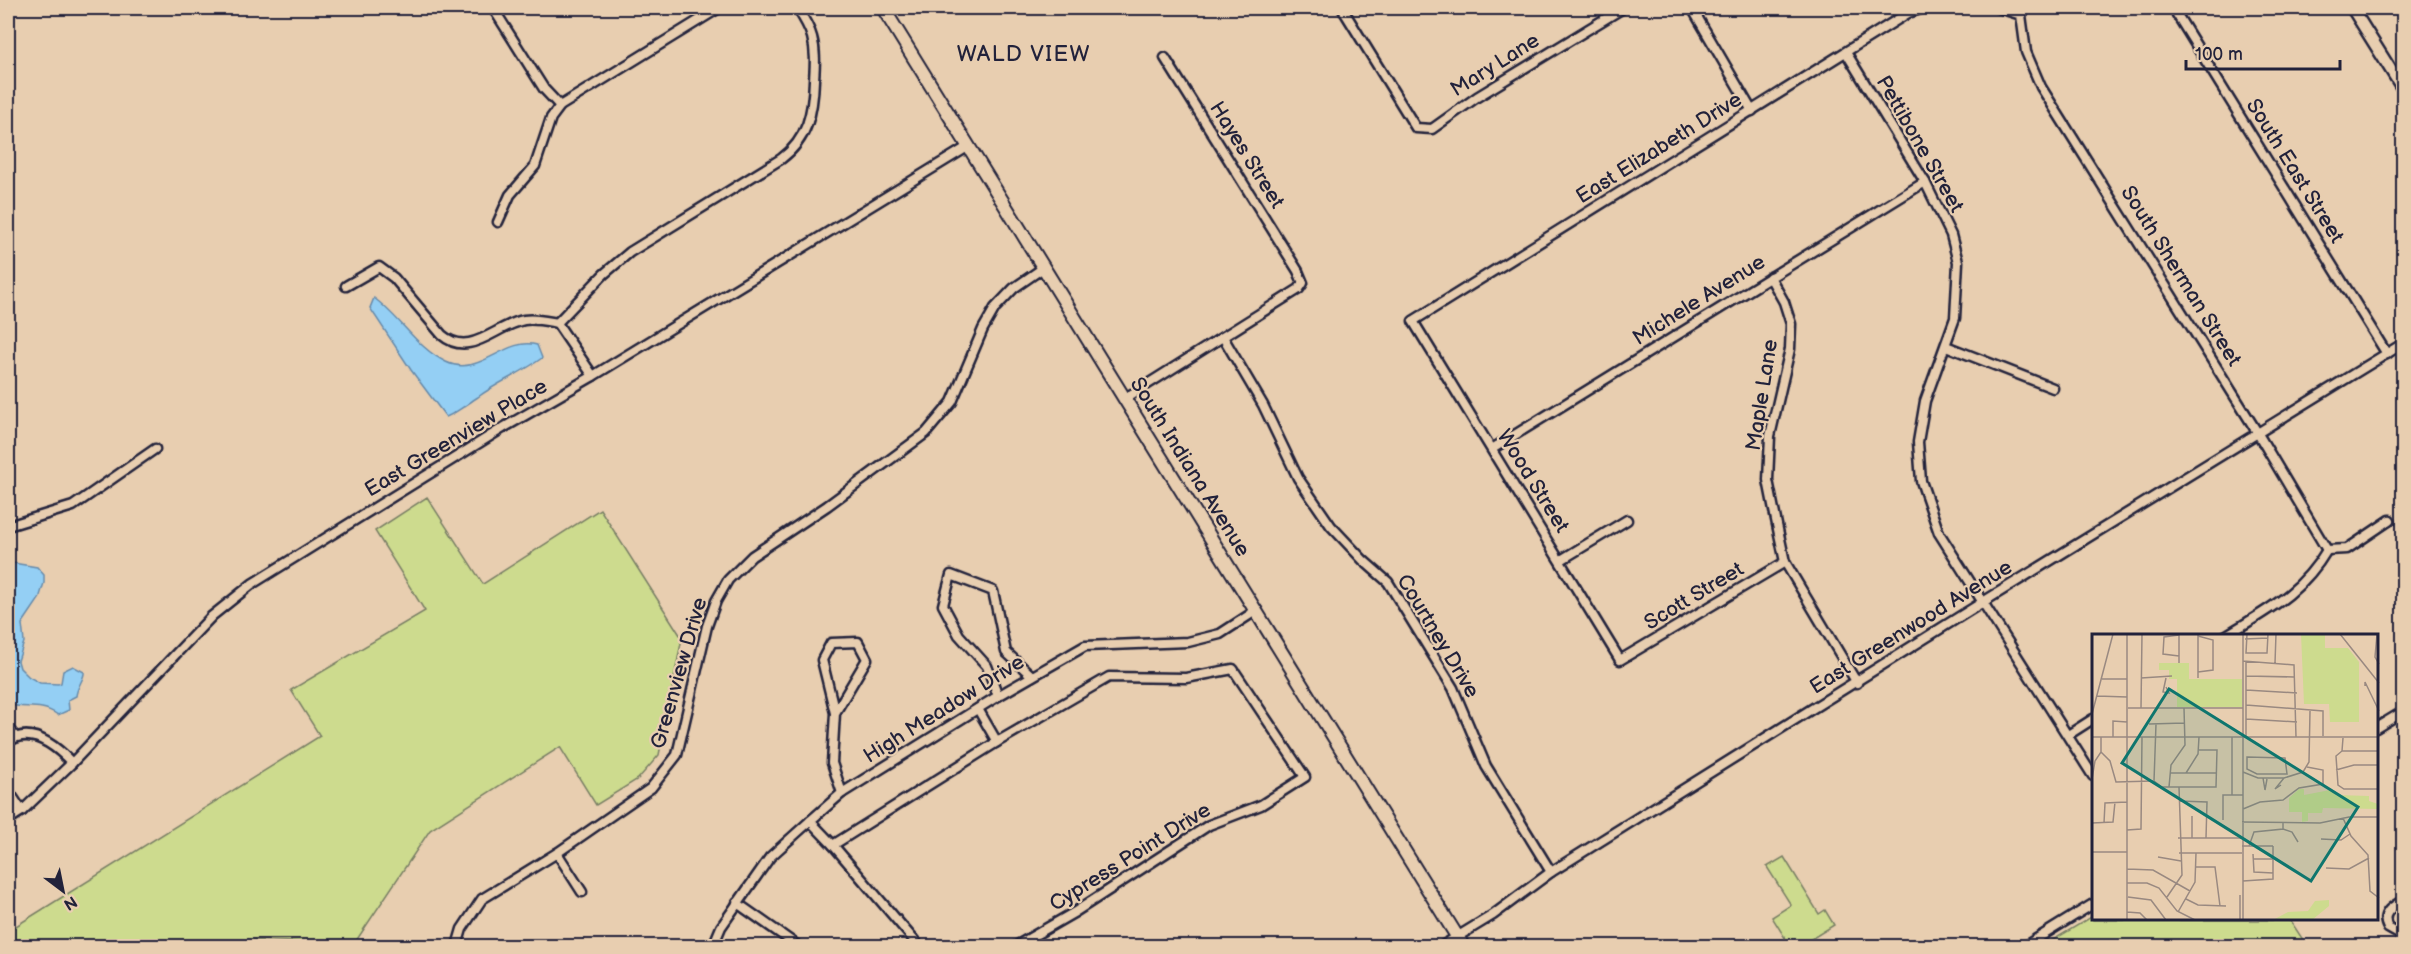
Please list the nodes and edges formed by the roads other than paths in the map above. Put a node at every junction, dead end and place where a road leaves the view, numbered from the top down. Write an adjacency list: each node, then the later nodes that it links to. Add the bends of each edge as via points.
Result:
1 (492, 8): 16 (street, via 544,90)
2 (719, 8): 16 (street)
3 (797, 8): 25 (street, via 810,30 815,59 811,117 795,147 630,252)
4 (884, 8): 18 (main road, South Indiana Avenue)
5 (1342, 8): 6 (street, Mary Lane, via 1416,128 1432,129)
6 (1623, 8)
7 (1692, 8): 17 (street)
8 (1924, 8): 13 (street, East Elizabeth Drive, via 1908,13)
9 (1999, 8): 12 (street)
10 (2173, 8): 29 (street, South East Street)
11 (2352, 8): 15 (street)
12 (2023, 11): 33 (street, South Sherman Street, via 2026,52 2041,87)
13 (1846, 54): 17 (street, East Elizabeth Drive); 19 (street, Pettibone Street)
14 (1166, 58): 26 (street, Hayes Street, via 1303,283)
15 (2403, 91)
16 (560, 106): 20 (street, via 551,118 535,166 510,195)
17 (1752, 111): 24 (street, East Elizabeth Drive)
18 (969, 146): 21 (main road, South Indiana Avenue); 30 (street, East Greenview Place)
19 (1925, 182): 22 (street, Michele Avenue); 28 (street, Pettibone Street, via 1951,235 1958,262 1955,318)
20 (498, 222)
21 (1043, 267): 32 (main road, South Indiana Avenue); 67 (street, Greenview Drive, via 995,308 952,402 926,433 752,556 728,580 707,626 677,755 651,788)
22 (1770, 277): 35 (street, Michele Avenue); 41 (street, Maple Lane, via 1785,302 1791,324 1790,349 1770,436 1768,480)
23 (346, 285): 25 (street, via 379,267 394,278 442,335 456,343 474,342 524,320)
24 (1413, 321): 35 (street, Wood Street)
25 (556, 323): 30 (street)
26 (1223, 337): 32 (street); 68 (street, Courtney Drive, via 1263,405 1298,478 1330,526 1388,582 1447,678 1486,766)
27 (2403, 343): 29 (street, East Greenwood Avenue)
28 (1946, 346): 31 (street); 42 (street, Pettibone Street, via 1924,401 1918,442 1921,481 1939,533)
29 (2387, 354): 33 (street, East Greenwood Avenue)
30 (593, 376): 59 (street, East Greenview Place, via 252,584 212,616)
31 (2053, 388)
32 (1124, 399): 43 (main road, South Indiana Avenue)
33 (2257, 432): 39 (street, South Sherman Street); 42 (street, East Greenwood Avenue)
34 (154, 449): 38 (street, via 73,506)
35 (1492, 449): 40 (street, Wood Street)
36 (1627, 520): 40 (street)
37 (2390, 520): 39 (street, via 2347,549)
38 (8, 526)
39 (2327, 550): 44 (street, via 2304,582)
40 (1561, 560): 45 (street, Wood Street)
41 (1785, 562): 45 (street, Scott Street); 47 (street, Maple Lane)
42 (1983, 602): 47 (street, East Greenwood Avenue); 55 (street, Pettibone Street)
43 (1257, 610): 46 (street, High Meadow Drive, via 1220,634 1188,642 1085,646); 74 (main road, South Indiana Avenue)
44 (2228, 634)
45 (1620, 660)
46 (1032, 676): 48 (street, High Meadow Drive); 48 (street, via 1006,652 993,591 951,575 943,605 959,635 987,666)
47 (1857, 683): 68 (street, East Greenwood Avenue)
48 (998, 696): 49 (street, High Meadow Drive)
49 (978, 710): 58 (street); 62 (street, High Meadow Drive)
50 (2403, 711): 53 (street)
51 (835, 712): 51 (street, via 822,660 831,643 858,642 867,658); 62 (street, via 832,763)
52 (2092, 720): 55 (street)
53 (2378, 727)
54 (8, 729): 56 (street)
55 (2068, 735): 60 (street, Pettibone Street)
56 (15, 736): 57 (street); 59 (street, via 37,737 58,748)
57 (8, 742)
58 (997, 742): 66 (street, Cypress Point Drive); 79 (street, Cypress Point Drive, via 1109,677 1186,678 1233,669 1305,777 1262,805 1209,825)
59 (72, 763): 63 (street, East Greenview Place)
60 (2092, 774)
61 (8, 790): 63 (street)
62 (842, 793): 65 (street, High Meadow Drive)
63 (22, 811): 64 (street, East Greenview Place)
64 (8, 820)
65 (810, 821): 66 (street); 71 (street, High Meadow Drive, via 770,857)
66 (833, 845): 78 (street)
67 (557, 853): 69 (street); 75 (street, Greenview Drive, via 482,899 462,929)
68 (1551, 872): 74 (street, East Greenwood Avenue)
69 (582, 892)
70 (2403, 900): 73 (street, via 2385,917 2388,928)
71 (737, 903): 76 (street, High Meadow Drive); 77 (street)
72 (2092, 905): 81 (street)
73 (2403, 937)
74 (1460, 942): 80 (street, East Greenwood Avenue)
75 (457, 946)
76 (713, 946)
77 (798, 946)
78 (919, 946)
79 (1016, 946)
80 (1442, 946)
81 (2025, 946)

